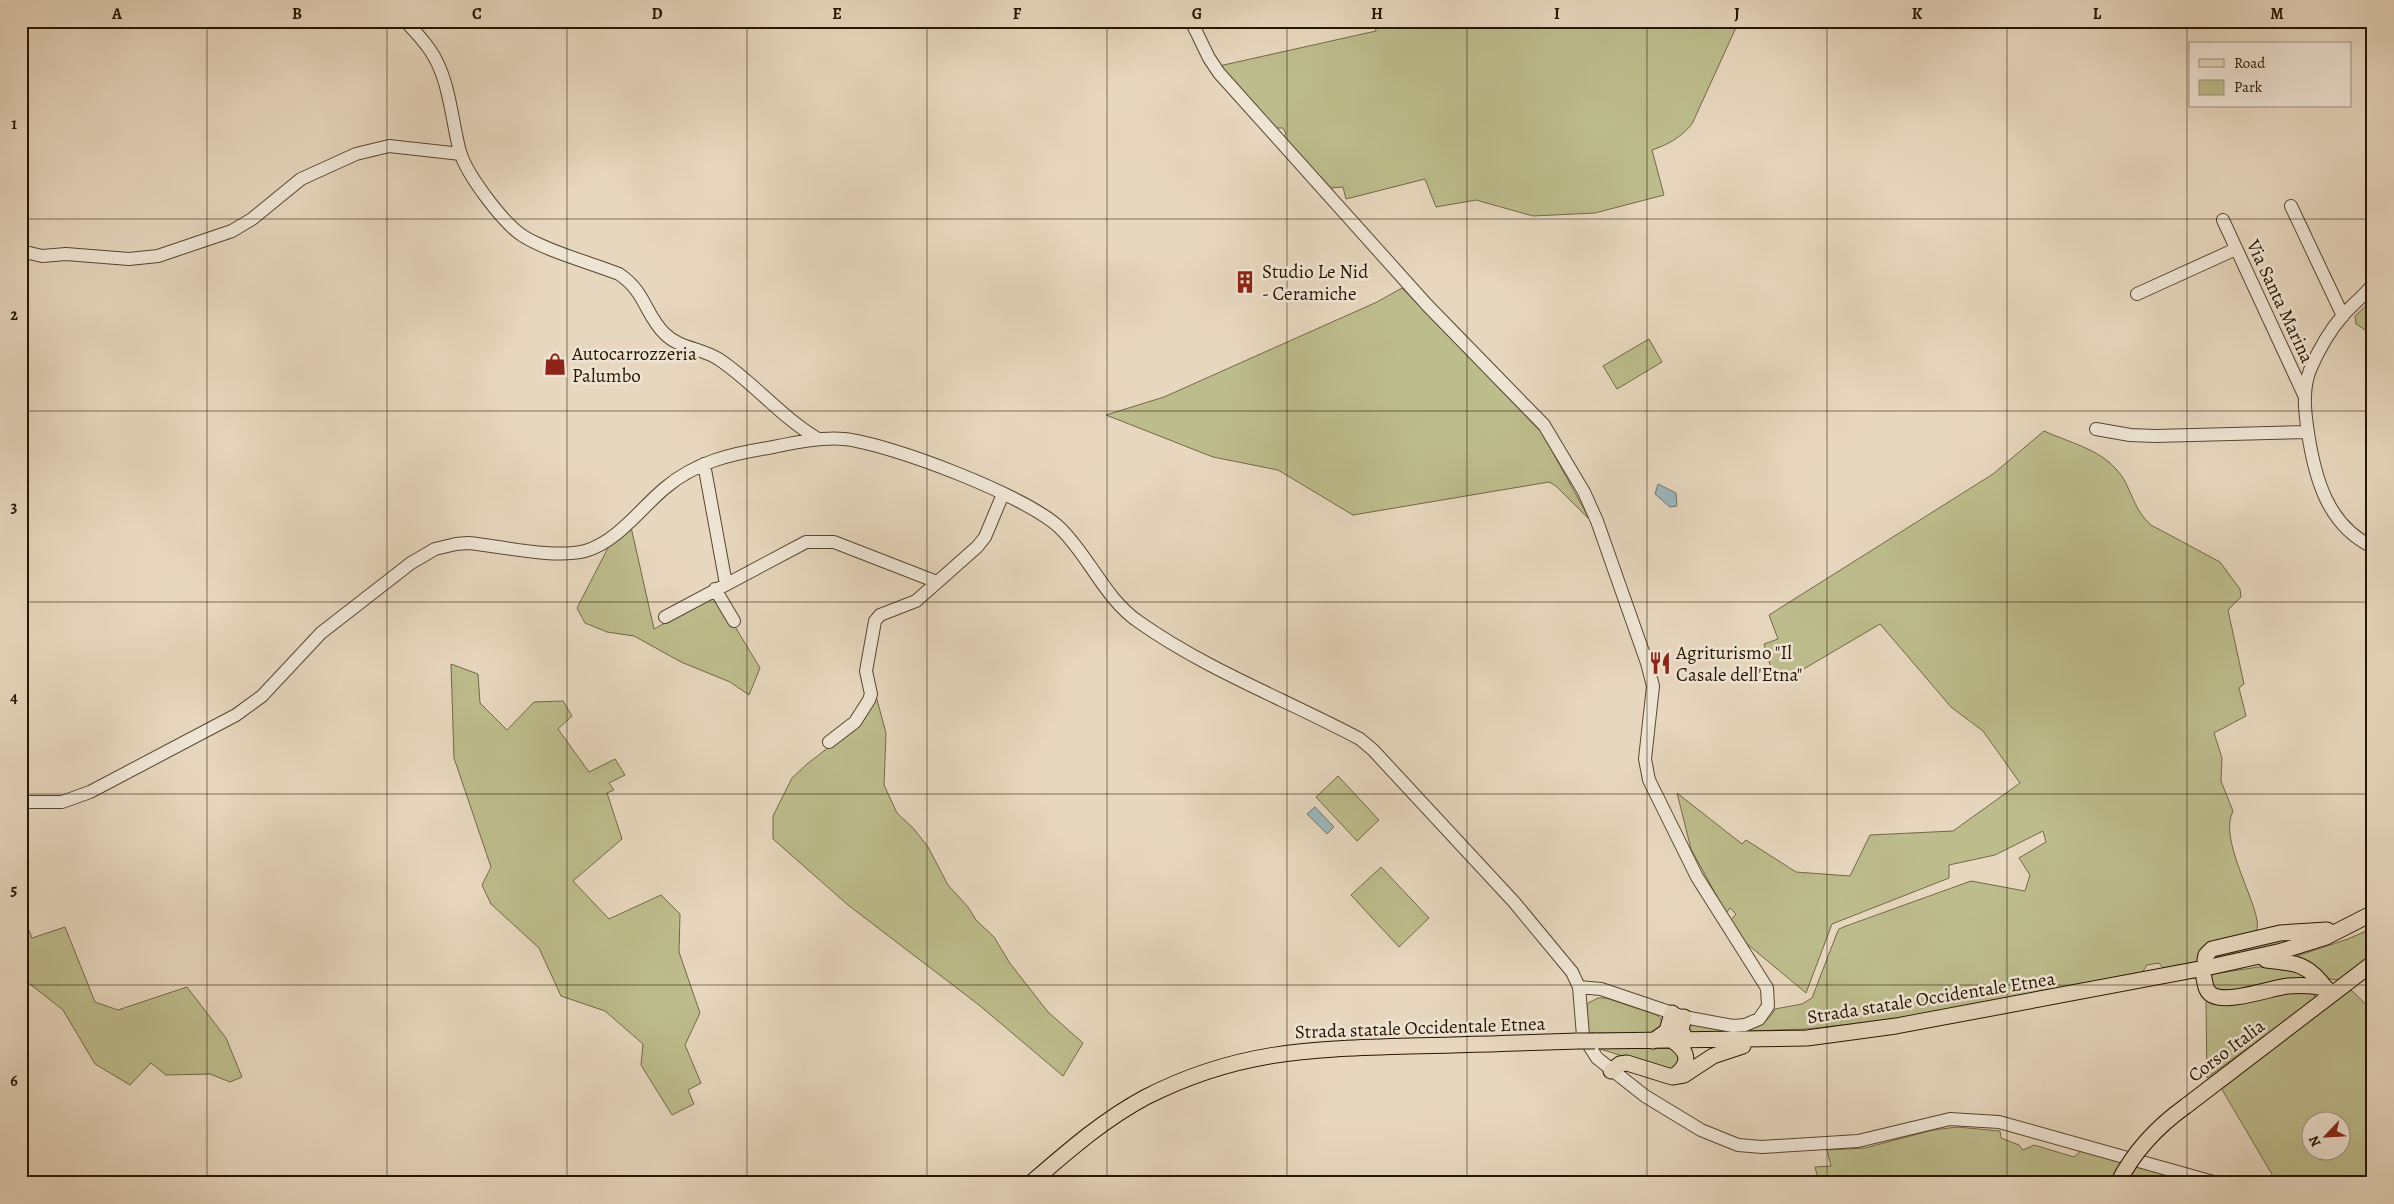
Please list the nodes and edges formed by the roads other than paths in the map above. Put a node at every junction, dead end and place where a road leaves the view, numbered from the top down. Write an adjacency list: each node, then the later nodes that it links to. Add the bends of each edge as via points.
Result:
1 (405, 21): 3 (street, via 438,66)
2 (1191, 21): 32 (street, via 1219,73 1427,305 1544,424 1590,504 1650,675 1653,697 1645,760 1649,780 1697,877 1761,978 1769,998 1760,1019 1745,1025 1711,1023)
3 (461, 154): 7 (street, via 389,146 356,154 301,179 237,229 158,256 42,256); 14 (street, via 477,186 515,230 533,241 627,279 641,295 659,328 670,339 718,358 791,422)
4 (2290, 206): 10 (street)
5 (2223, 220): 6 (street, Via Santa Marina)
6 (2236, 249): 9 (street); 11 (street, Via Santa Marina)
7 (21, 251)
8 (2373, 284): 10 (street)
9 (2137, 294)
10 (2343, 316): 11 (street, via 2310,369)
11 (2305, 397): 13 (street)
12 (2096, 429): 13 (street, via 2155,436)
13 (2308, 432): 17 (street, via 2314,468 2327,502 2346,529)
14 (818, 439): 15 (street, via 731,454); 16 (street, via 849,440 884,448)
15 (704, 464): 19 (street); 23 (street, via 666,488 604,542 584,551 562,554 468,543 445,546 423,554 321,634 262,696 236,715 90,792 62,802)
16 (1003, 494): 18 (street, via 985,537); 30 (street, via 1041,512 1059,527 1136,621 1179,648 1360,739 1373,750 1514,902 1572,972)
17 (2373, 547)
18 (937, 582): 19 (street, via 827,540 796,546); 22 (street, via 916,601 880,615 875,621 866,671 871,694 869,700 855,722)
19 (721, 587): 20 (street); 21 (street)
20 (665, 616)
21 (734, 621)
22 (830, 742)
23 (21, 802)
24 (2373, 908): 29 (main road, via 2334,929 2280,933 2212,949 2206,954)
25 (2373, 913): 29 (main road, via 2326,937)
26 (2373, 922): 27 (main road, via 2332,940)
27 (2266, 960): 29 (main road); 31 (main road, via 2306,967)
28 (2370, 965): 31 (main road, Corso Italia)
29 (2206, 968): 31 (main road, via 2208,991 2213,996 2244,996 2305,985); 33 (main road, Strada statale Occidentale Etnea, via 1896,1026)
30 (1579, 987): 32 (street, via 1601,989); 36 (street, via 1584,1036 1592,1052)
31 (2329, 992): 39 (main road, Corso Italia, bridge, via 2149,1137)
32 (1678, 1015): 34 (main road, via 1667,1031); 35 (main road)
33 (1772, 1040): 35 (main road, Strada statale Occidentale Etnea); 37 (main road, via 1723,1051 1684,1074)
34 (1653, 1041): 35 (main road, Strada statale Occidentale Etnea); 38 (main road, Strada statale Occidentale Etnea, bridge, via 1333,1047 1290,1051 1233,1063 1186,1079 1128,1108 1099,1126)
35 (1680, 1041): 37 (main road, via 1687,1060 1681,1071)
36 (1611, 1071): 37 (main road, via 1627,1063); 40 (street, via 1701,1130 1725,1141 1750,1147 1858,1141 1950,1119 1999,1122)
37 (1672, 1077)
38 (1031, 1183)
39 (2118, 1183)
40 (2217, 1183)

